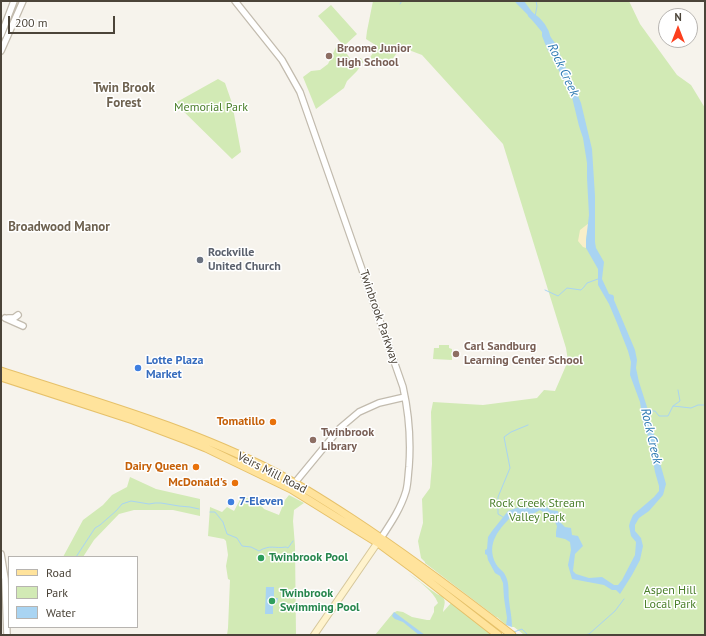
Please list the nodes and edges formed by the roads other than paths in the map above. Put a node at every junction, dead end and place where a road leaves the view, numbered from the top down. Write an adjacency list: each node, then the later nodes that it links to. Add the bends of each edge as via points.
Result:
1 (14, 1): 4 (street)
2 (23, 1): 5 (street)
3 (235, 1): 10 (street, Twinbrook Parkway, via 288,68 300,92)
4 (1, 34)
5 (1, 51)
6 (18, 315): 7 (street, via 14,318 5,318)
7 (23, 326)
8 (1, 372): 11 (main road, Veirs Mill Road)
9 (1, 377): 11 (main road, Veirs Mill Road)
10 (405, 397): 12 (street, via 379,403 359,412 335,433); 13 (street, Twinbrook Parkway, via 410,432 406,491 395,516)
11 (135, 418): 12 (main road, Veirs Mill Road)
12 (293, 486): 13 (main road, Veirs Mill Road, via 315,494)
13 (380, 540): 16 (main road, Twinbrook Parkway); 17 (main road, Veirs Mill Road); 18 (main road, Veirs Mill Road, via 412,559)
14 (1, 554): 15 (street, via 6,581)
15 (7, 635)
16 (314, 635)
17 (498, 635)
18 (512, 635)

